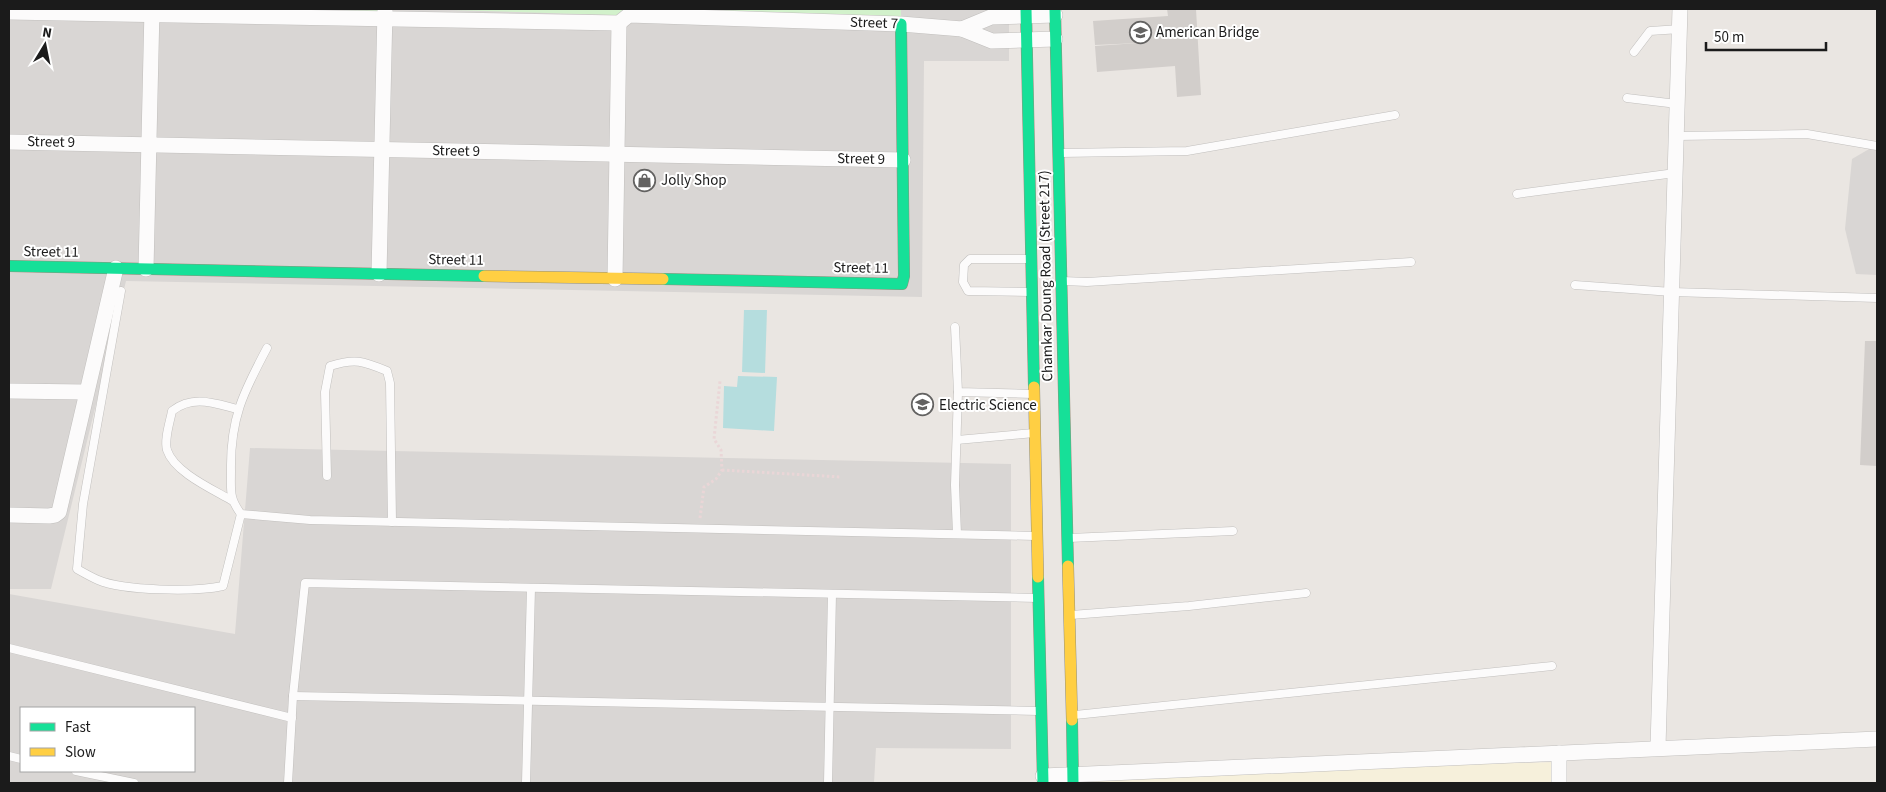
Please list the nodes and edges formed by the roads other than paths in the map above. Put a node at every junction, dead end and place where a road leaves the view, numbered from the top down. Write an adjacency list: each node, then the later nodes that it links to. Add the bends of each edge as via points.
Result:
1 (1680, 9): 10 (street)
2 (9, 12): 3 (street, Street 7)
3 (151, 12): 6 (street, Street 7); 19 (street)
4 (1055, 12): 5 (street, Street 7); 11 (main road, Chamkar Doung Road (Street 217))
5 (1026, 13): 9 (street, Street 7, via 991,17); 12 (main road, Chamkar Doung Road (Street 217))
6 (385, 14): 7 (street, Street 7); 21 (street)
7 (619, 23): 8 (street, Street 7, via 629,15); 23 (street)
8 (901, 24): 9 (street, Street 7); 24 (main road)
9 (962, 29): 12 (street, Street 7, via 992,41)
10 (1680, 29): 13 (lane, via 1650,31); 15 (street)
11 (1055, 39): 12 (street, Street 7); 22 (main road, Chamkar Doung Road (Street 217))
12 (1026, 41): 27 (main road, Chamkar Doung Road (Street 217))
13 (1634, 52)
14 (1627, 98): 15 (lane)
15 (1677, 104): 17 (street)
16 (1395, 115): 22 (lane, via 1187,151)
17 (1677, 136): 20 (lane, via 1807,134); 25 (street)
18 (9, 142): 19 (street, Street 9)
19 (148, 144): 21 (street, Street 9); 31 (street)
20 (1877, 146)
21 (382, 150): 23 (street, Street 9); 32 (street)
22 (1058, 153): 34 (main road, Chamkar Doung Road (Street 217))
23 (617, 154): 24 (street, Street 9); 33 (street)
24 (903, 160): 33 (main road, Street 11, via 902,284)
25 (1675, 173): 26 (lane); 38 (street)
26 (1517, 194)
27 (1032, 258): 37 (main road, Chamkar Doung Road (Street 217)); 37 (lane, via 970,260 964,264 963,282 968,291)
28 (1410, 262): 34 (lane)
29 (9, 266): 30 (main road, Street 11)
30 (116, 268): 31 (main road, Street 11); 43 (street)
31 (146, 269): 32 (main road, Street 11)
32 (379, 274): 33 (main road, Street 11)
33 (615, 279)
34 (1061, 281): 57 (main road, Chamkar Doung Road (Street 217))
35 (1575, 285): 38 (lane)
36 (121, 291): 51 (lane, via 83,504 77,569 100,581 153,589 223,586)
37 (1032, 292): 45 (main road, Chamkar Doung Road (Street 217))
38 (1672, 292): 39 (lane); 72 (street)
39 (1877, 298)
40 (955, 327): 44 (lane)
41 (267, 348): 46 (lane)
42 (9, 391): 43 (street)
43 (85, 392): 52 (street, via 59,512 55,515)
44 (958, 392): 45 (lane); 48 (lane)
45 (1035, 394): 47 (main road, Chamkar Doung Road (Street 217))
46 (237, 409): 50 (lane, via 230,446); 50 (lane, via 199,400 183,403 172,411 167,448 172,460 194,478)
47 (1036, 432): 48 (lane); 56 (main road, Chamkar Doung Road (Street 217))
48 (957, 440): 55 (lane)
49 (328, 476): 53 (lane, via 325,392 330,366 348,360 365,362 387,371 390,383)
50 (231, 500): 51 (lane)
51 (242, 514): 53 (lane)
52 (9, 515)
53 (392, 522): 55 (lane)
54 (1233, 531): 57 (lane)
55 (957, 534): 56 (lane)
56 (1038, 536): 61 (main road, Chamkar Doung Road (Street 217))
57 (1067, 538): 62 (main road, Chamkar Doung Road (Street 217))
58 (531, 588): 60 (lane); 65 (lane, via 305,583); 66 (lane)
59 (1306, 593): 62 (lane)
60 (832, 594): 61 (lane); 67 (lane)
61 (1039, 598): 68 (main road, Chamkar Doung Road (Street 217))
62 (1068, 615): 69 (main road, Chamkar Doung Road (Street 217))
63 (9, 648): 70 (lane)
64 (1552, 666): 69 (lane)
65 (293, 696): 66 (lane); 70 (lane)
66 (528, 701): 67 (lane); 79 (lane)
67 (830, 707): 68 (lane); 80 (lane)
68 (1042, 712): 76 (main road, Chamkar Doung Road (Street 217))
69 (1071, 716): 75 (main road, Chamkar Doung Road (Street 217))
70 (292, 718): 78 (lane)
71 (1877, 739): 72 (street)
72 (1658, 747): 73 (street)
73 (1559, 753): 75 (street); 81 (street)
74 (81, 772): 77 (lane)
75 (1073, 778): 76 (street)
76 (1043, 779)
77 (134, 783)
78 (288, 783)
79 (526, 783)
80 (828, 783)
81 (1559, 783)

